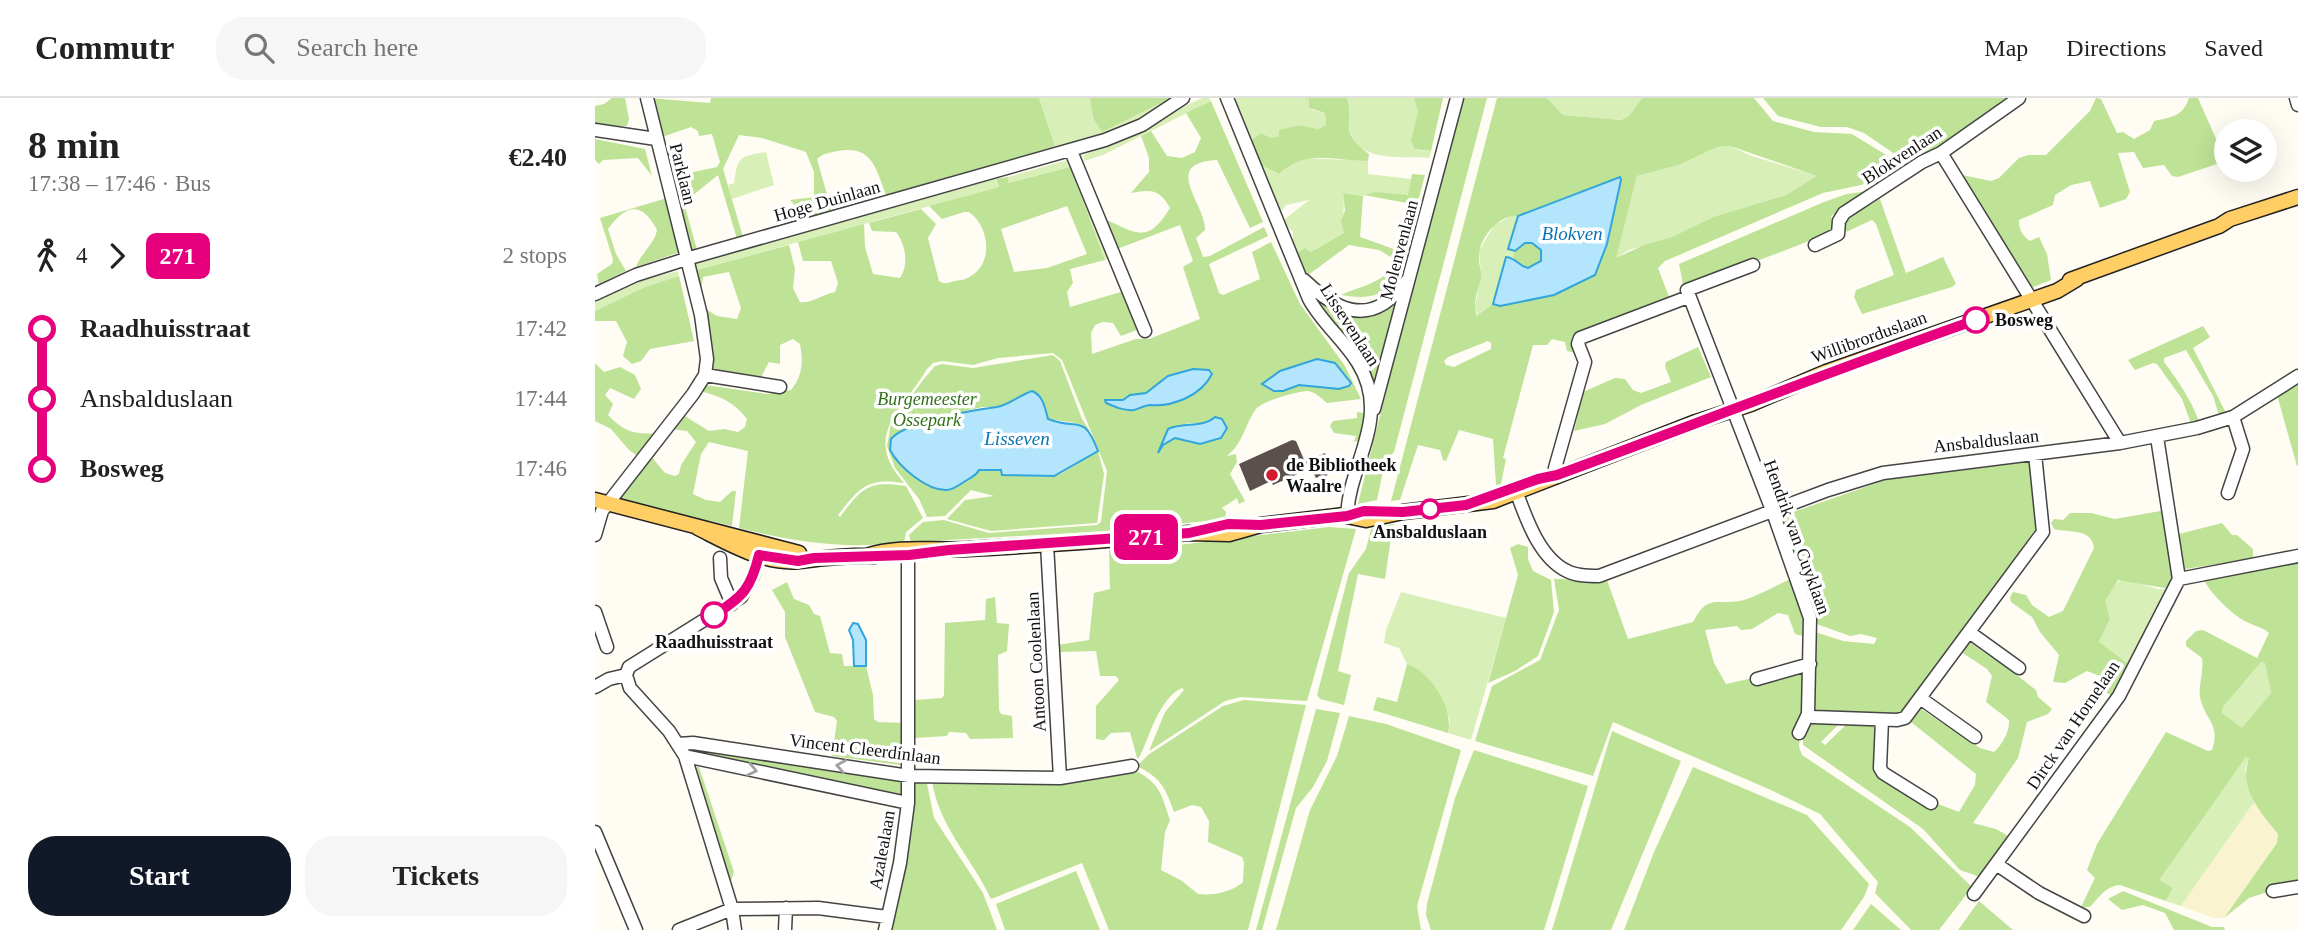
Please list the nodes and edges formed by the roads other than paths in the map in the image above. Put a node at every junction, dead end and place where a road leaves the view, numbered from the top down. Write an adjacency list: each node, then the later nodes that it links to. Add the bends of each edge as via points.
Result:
1 (647, 98): 9 (street, Parklaan)
2 (1183, 98): 10 (street, Hoge Duinlaan, via 1142,125)
3 (1227, 98): 16 (street, Lissevenlaan)
4 (1457, 98): 17 (street, Molenvenlaan)
5 (2019, 98): 11 (street, Blokvenlaan)
6 (2296, 98): 7 (street)
7 (2298, 105)
8 (595, 130): 9 (street)
9 (656, 139): 14 (street, Parklaan)
10 (1071, 151): 14 (street, Hoge Duinlaan); 21 (street)
11 (1941, 153): 13 (street, Blokvenlaan, via 1844,213 1838,234); 20 (street)
12 (2298, 197): 20 (main road, Willibrorduslaan, via 2230,219 2057,291)
13 (1815, 245)
14 (686, 258): 18 (street, Hoge Duinlaan); 22 (street, Parklaan, via 701,315)
15 (1753, 265): 19 (street, via 1687,290)
16 (1299, 275): 17 (street, Lissevenlaan, via 1339,307 1360,312 1383,304); 26 (street, Lissevenlaan, via 1320,318 1358,364)
17 (1409, 280): 26 (street, Molenvenlaan)
18 (595, 295)
19 (1688, 297): 25 (street, Hendrik van Cuyklaan); 31 (street, via 1580,338 1585,362 1555,468)
20 (2031, 297): 25 (main road, Willibrorduslaan); 29 (street)
21 (1145, 331)
22 (705, 375): 24 (street); 34 (street)
23 (2298, 376): 27 (street, Ansbalduslaan)
24 (780, 387)
25 (1732, 408): 31 (main road, Willibrorduslaan); 35 (street, Hendrik van Cuyklaan)
26 (1373, 410): 36 (street, Lissevenlaan)
27 (2232, 417): 28 (street, Ansbalduslaan); 33 (street, via 2243,449)
28 (2157, 437): 29 (street, Ansbalduslaan); 43 (street)
29 (2120, 443): 30 (street, Ansbalduslaan)
30 (2035, 454): 35 (street, Ansbalduslaan, via 1883,472); 46 (street, via 2043,532)
31 (1557, 475): 32 (main road, Willibrorduslaan)
32 (1515, 490): 35 (street, Ansbalduslaan, via 1537,540 1556,564 1588,576 1612,573); 36 (main road, Willibrorduslaan, via 1493,501 1366,520)
33 (2228, 494)
34 (601, 502): 37 (street); 39 (main road, Willibrorduslaan)
35 (1772, 510): 48 (street, Hendrik van Cuyklaan, via 1810,618)
36 (1347, 516): 38 (main road, Willibrorduslaan)
37 (595, 535)
38 (1047, 544): 40 (main road, Willibrorduslaan); 62 (street, Antoon Coolenlaan)
39 (760, 550): 40 (main road, Willibrorduslaan, via 814,558 866,556 884,550); 44 (street, via 748,588)
40 (908, 552): 61 (street, Azalealaan)
41 (2298, 556): 43 (street)
42 (720, 558): 44 (street, via 721,578)
43 (2179, 579): 67 (street, Dirck van Hornelaan, via 2119,696)
44 (732, 604): 50 (street, via 629,667)
45 (595, 612): 47 (street)
46 (1969, 632): 49 (street); 53 (street)
47 (607, 647)
48 (1810, 664): 51 (street); 54 (street, Hendrik van Cuyklaan)
49 (2019, 668)
50 (626, 675): 52 (street); 58 (street)
51 (1757, 679)
52 (595, 687)
53 (1920, 698): 55 (street, via 1905,718); 57 (street)
54 (1808, 714): 55 (street); 56 (street)
55 (1882, 720): 64 (street, via 1880,768)
56 (1799, 733)
57 (1975, 737)
58 (678, 744): 59 (street); 61 (street, Vincent Cleerdinlaan, one-way to 58)
59 (685, 756): 63 (street, one-way to 63); 72 (street)
60 (1132, 766): 62 (street, Vincent Cleerdinlaan)
61 (909, 776): 62 (street, Vincent Cleerdinlaan); 63 (street, Azalealaan)
62 (1060, 778)
63 (908, 803): 74 (street, Azalealaan)
64 (1931, 803)
65 (595, 832): 66 (street)
66 (599, 849): 75 (street)
67 (1996, 864): 70 (street, Dirck van Hornelaan); 73 (street)
68 (2298, 887): 69 (street)
69 (2273, 891)
70 (1974, 894)
71 (786, 908): 72 (street); 74 (street, via 818,908); 79 (street)
72 (732, 909): 76 (street); 77 (street); 78 (street)
73 (2084, 916)
74 (886, 924)
75 (636, 930)
76 (679, 930)
77 (735, 930)
78 (741, 930)
79 (785, 930)

